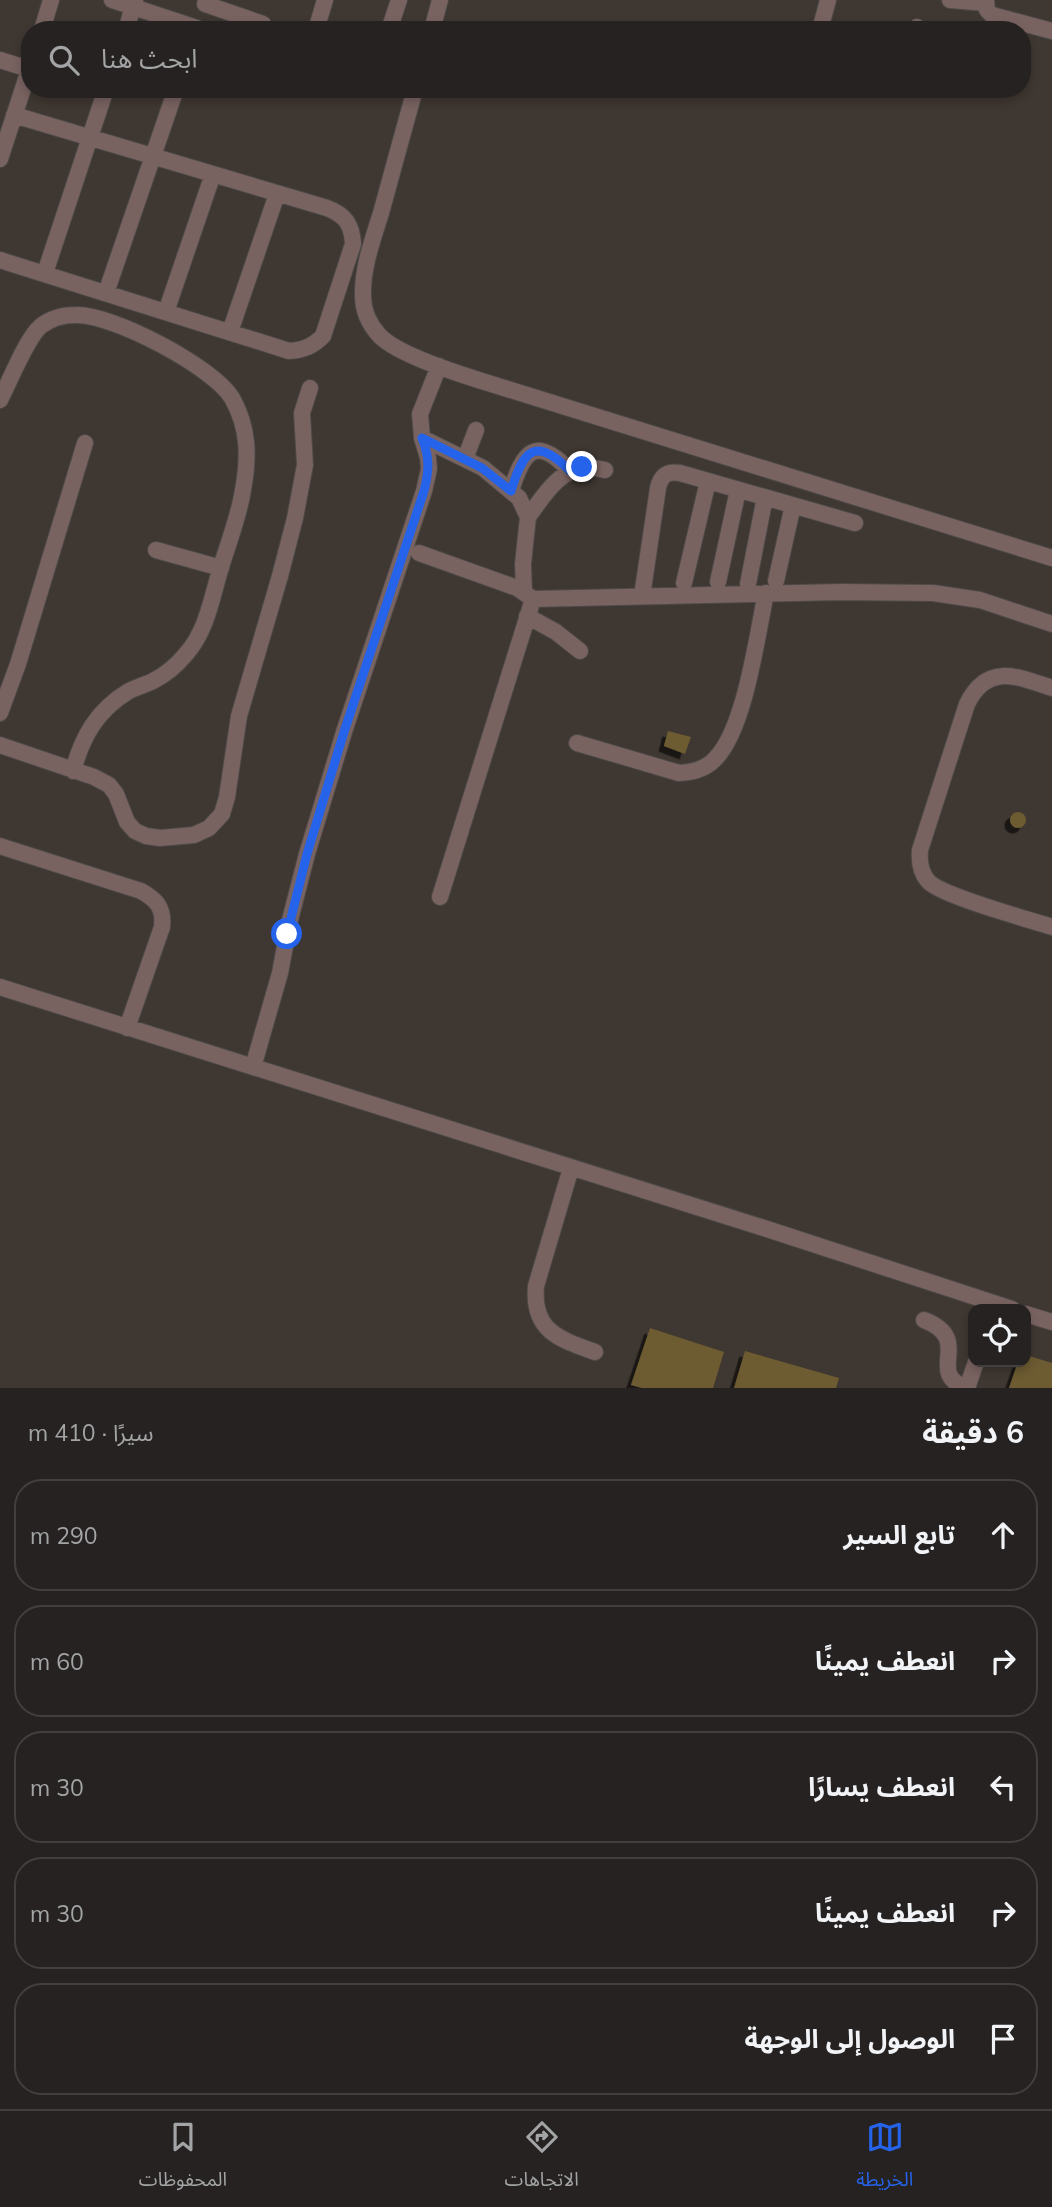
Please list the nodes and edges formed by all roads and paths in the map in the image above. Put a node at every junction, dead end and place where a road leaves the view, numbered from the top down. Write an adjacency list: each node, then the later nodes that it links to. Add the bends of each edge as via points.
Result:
1 (51, 0): 11 (lane)
2 (112, 0): 10 (lane)
3 (325, 0): 16 (lane)
4 (400, 0): 17 (lane)
5 (440, 0): 18 (lane)
6 (828, 0): 19 (lane)
7 (950, 0): 9 (lane)
8 (206, 2): 14 (lane); 15 (lane)
9 (986, 2): 20 (lane, via 992,15)
10 (134, 3): 12 (lane); 13 (lane)
11 (45, 21)
12 (129, 21)
13 (178, 21)
14 (200, 21)
15 (255, 21)
16 (319, 21)
17 (392, 21)
18 (434, 21)
19 (822, 21)
20 (1014, 21)
21 (1031, 25): 22 (lane)
22 (1052, 31)
23 (0, 60): 24 (lane)
24 (21, 66)
25 (21, 93): 29 (lane)
26 (103, 98): 30 (lane)
27 (173, 98): 31 (lane)
28 (412, 98): 40 (lane, via 370,251 363,295 365,310 379,336)
29 (14, 115): 30 (lane); 32 (lane)
30 (90, 137): 31 (lane); 36 (lane)
31 (153, 156): 33 (lane); 37 (lane)
32 (0, 159)
33 (213, 174): 34 (lane); 38 (lane)
34 (277, 194): 39 (lane); 39 (lane, via 338,212 352,230 353,244 328,324 314,345 302,350 289,351)
35 (0, 260): 36 (lane)
36 (45, 273): 37 (lane)
37 (106, 293): 38 (lane)
38 (166, 312): 39 (lane)
39 (230, 332)
40 (439, 366): 44 (lane, via 420,414); 58 (lane)
41 (310, 388): 73 (lane, via 302,413 305,465 297,505 239,716 222,814 194,835 146,836 127,822 109,785)
42 (0, 400): 59 (lane, via 29,342 40,327 58,317 96,318 136,332 211,376 230,396 243,421 248,448 238,513)
43 (476, 430): 46 (lane)
44 (422, 438): 46 (lane); 79 (lane, via 429,469 424,491 307,854)
45 (85, 443): 70 (lane)
46 (465, 459): 51 (lane)
47 (606, 470): 48 (lane, via 582,467)
48 (570, 471): 51 (lane, via 550,456 533,451 520,464); 54 (lane)
49 (708, 481): 50 (lane); 61 (lane); 65 (lane, via 673,472 659,482)
50 (738, 490): 52 (lane); 60 (lane)
51 (511, 491): 54 (lane)
52 (765, 497): 53 (lane); 62 (lane)
53 (793, 505): 55 (lane); 63 (lane)
54 (528, 517): 64 (lane, via 523,564)
55 (855, 523)
56 (156, 550): 59 (lane)
57 (419, 553): 64 (lane)
58 (1052, 558)
59 (221, 568): 73 (lane, via 200,634 188,652 154,681 109,705 92,724)
60 (718, 582)
61 (684, 583)
62 (748, 584)
63 (771, 587): 65 (lane); 67 (lane, via 949,594); 71 (lane, via 742,704 715,760 704,768 679,773)
64 (528, 595): 65 (lane); 66 (lane)
65 (642, 596)
66 (527, 616): 68 (lane); 75 (lane)
67 (1052, 624)
68 (580, 651)
69 (1052, 688): 76 (lane, via 1007,675 982,683 973,692 919,860 926,880 944,892)
70 (0, 713)
71 (577, 743)
72 (0, 745): 73 (lane)
73 (73, 771)
74 (0, 846): 78 (lane, via 141,891 159,903 162,927)
75 (440, 897)
76 (1052, 927)
77 (0, 987): 78 (lane)
78 (127, 1028): 79 (lane)
79 (253, 1067): 80 (lane)
80 (571, 1168): 81 (lane); 85 (lane, via 535,1299 543,1325 553,1334)
81 (987, 1304)
82 (1031, 1316): 84 (lane)
83 (924, 1320): 87 (lane, via 943,1330 952,1380)
84 (1052, 1322)
85 (595, 1352)
86 (974, 1367): 87 (lane)
87 (967, 1388)

